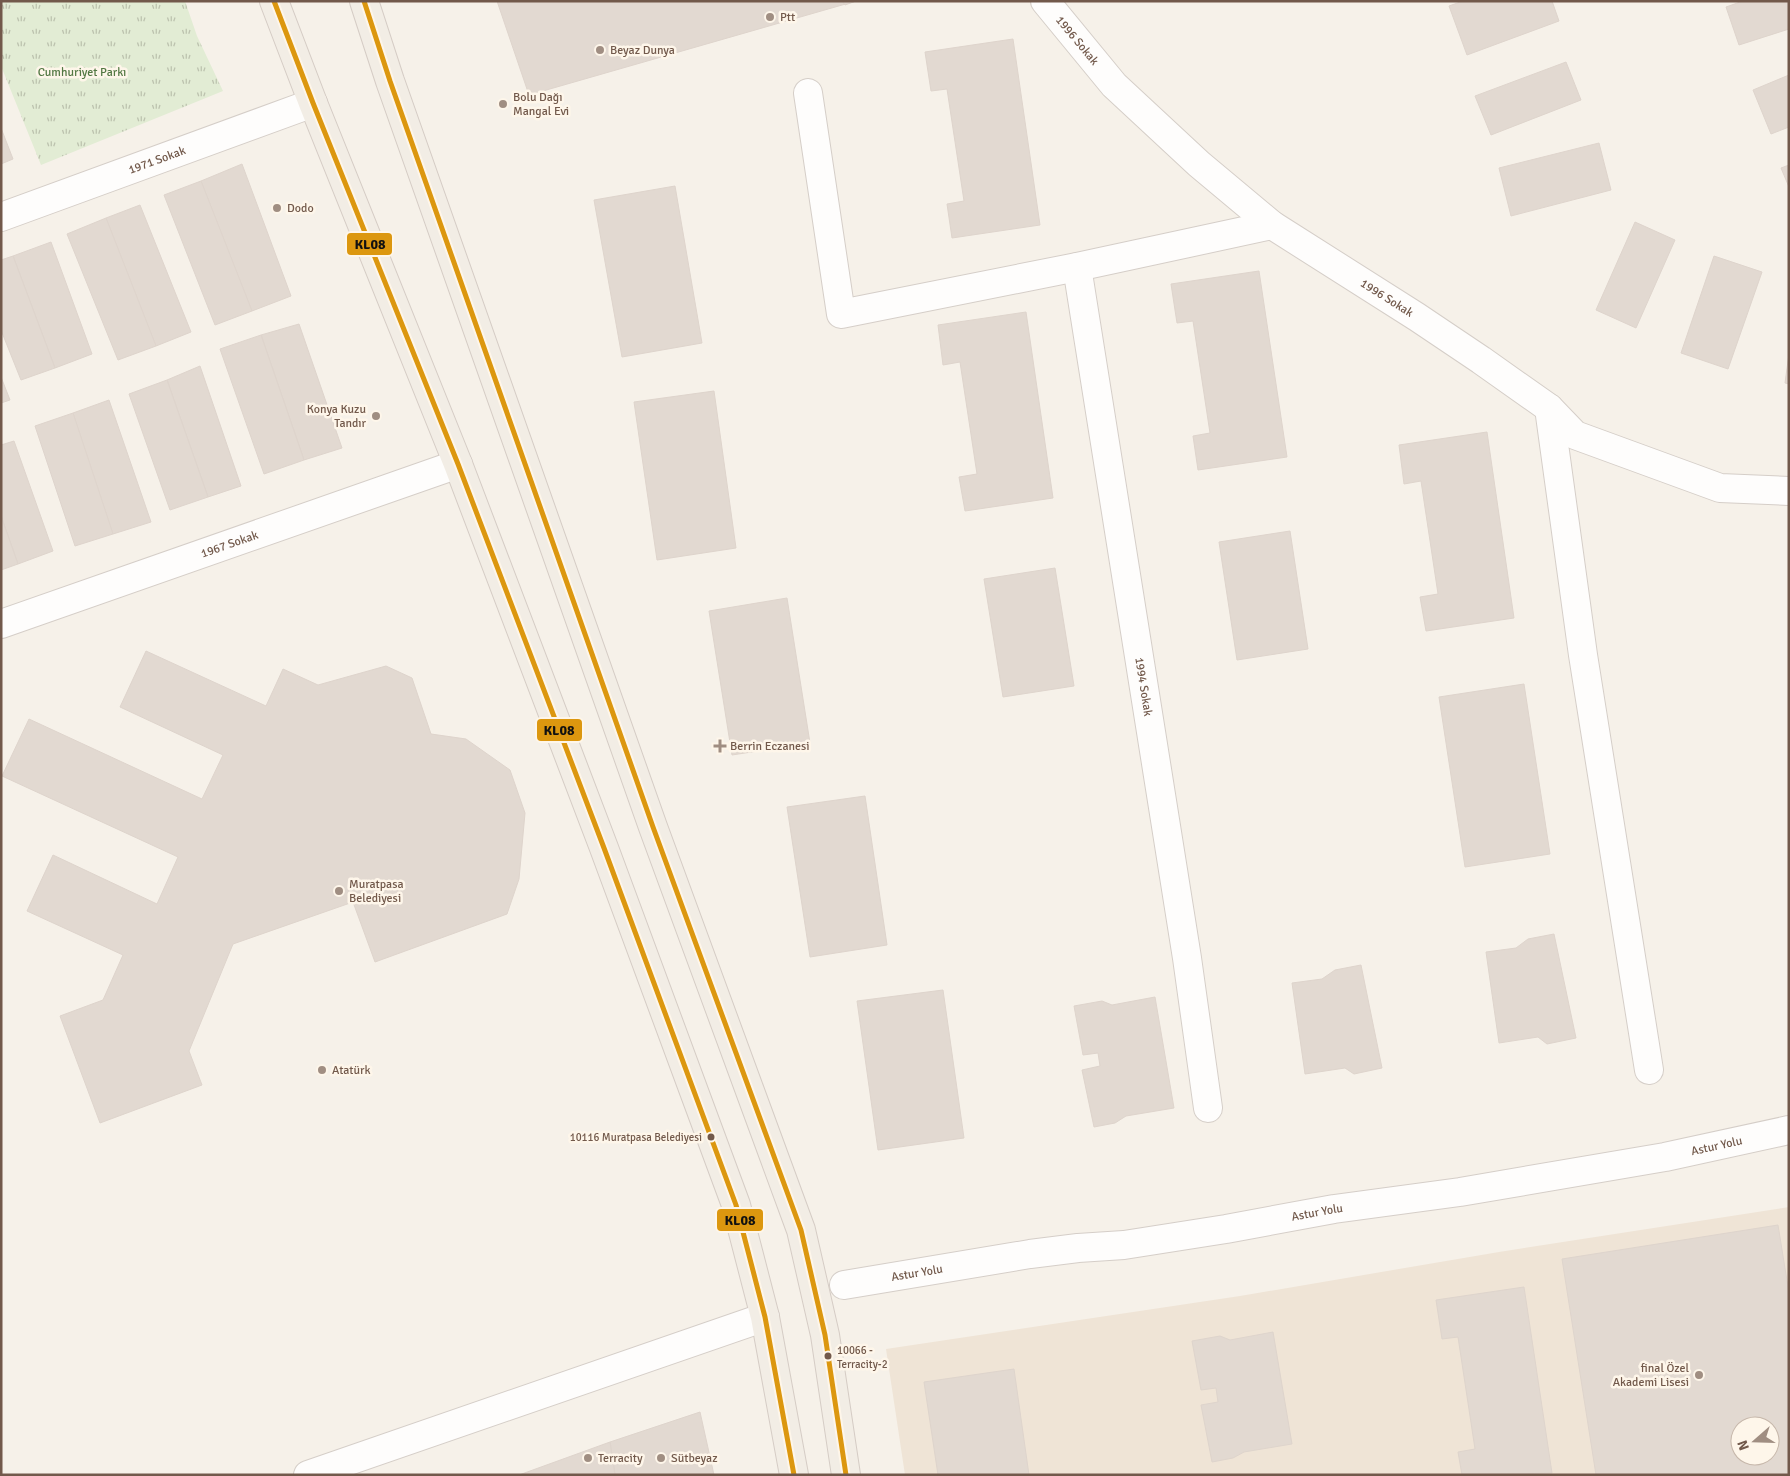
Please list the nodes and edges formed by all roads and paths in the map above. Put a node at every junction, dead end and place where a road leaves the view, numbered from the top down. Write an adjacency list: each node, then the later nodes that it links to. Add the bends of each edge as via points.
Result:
1 (274, 1): 5 (main road)
2 (364, 1): 20 (main road, via 650,817 801,1230 825,1335)
3 (1045, 1): 7 (street, 1996 Sokak, via 1114,85 1199,164)
4 (808, 93): 8 (street, via 841,314)
5 (313, 103): 6 (street, 1971 Sokak); 10 (main road)
6 (1, 217)
7 (1272, 224): 8 (street); 9 (street, 1996 Sokak, via 1417,317)
8 (1077, 267): 14 (street, 1994 Sokak)
9 (1549, 408): 11 (street, 1996 Sokak, via 1575,435 1720,488); 13 (street, via 1583,655)
10 (458, 464): 12 (street, 1967 Sokak); 17 (main road, via 736,1205)
11 (1789, 491)
12 (1, 624)
13 (1649, 1070)
14 (1208, 1108)
15 (1789, 1130): 16 (street, Astur Yolu, via 1665,1157 1460,1192 1334,1209 1124,1245 1030,1254)
16 (844, 1286)
17 (765, 1316): 18 (street); 19 (main road)
18 (308, 1475)
19 (794, 1475)
20 (846, 1475)

